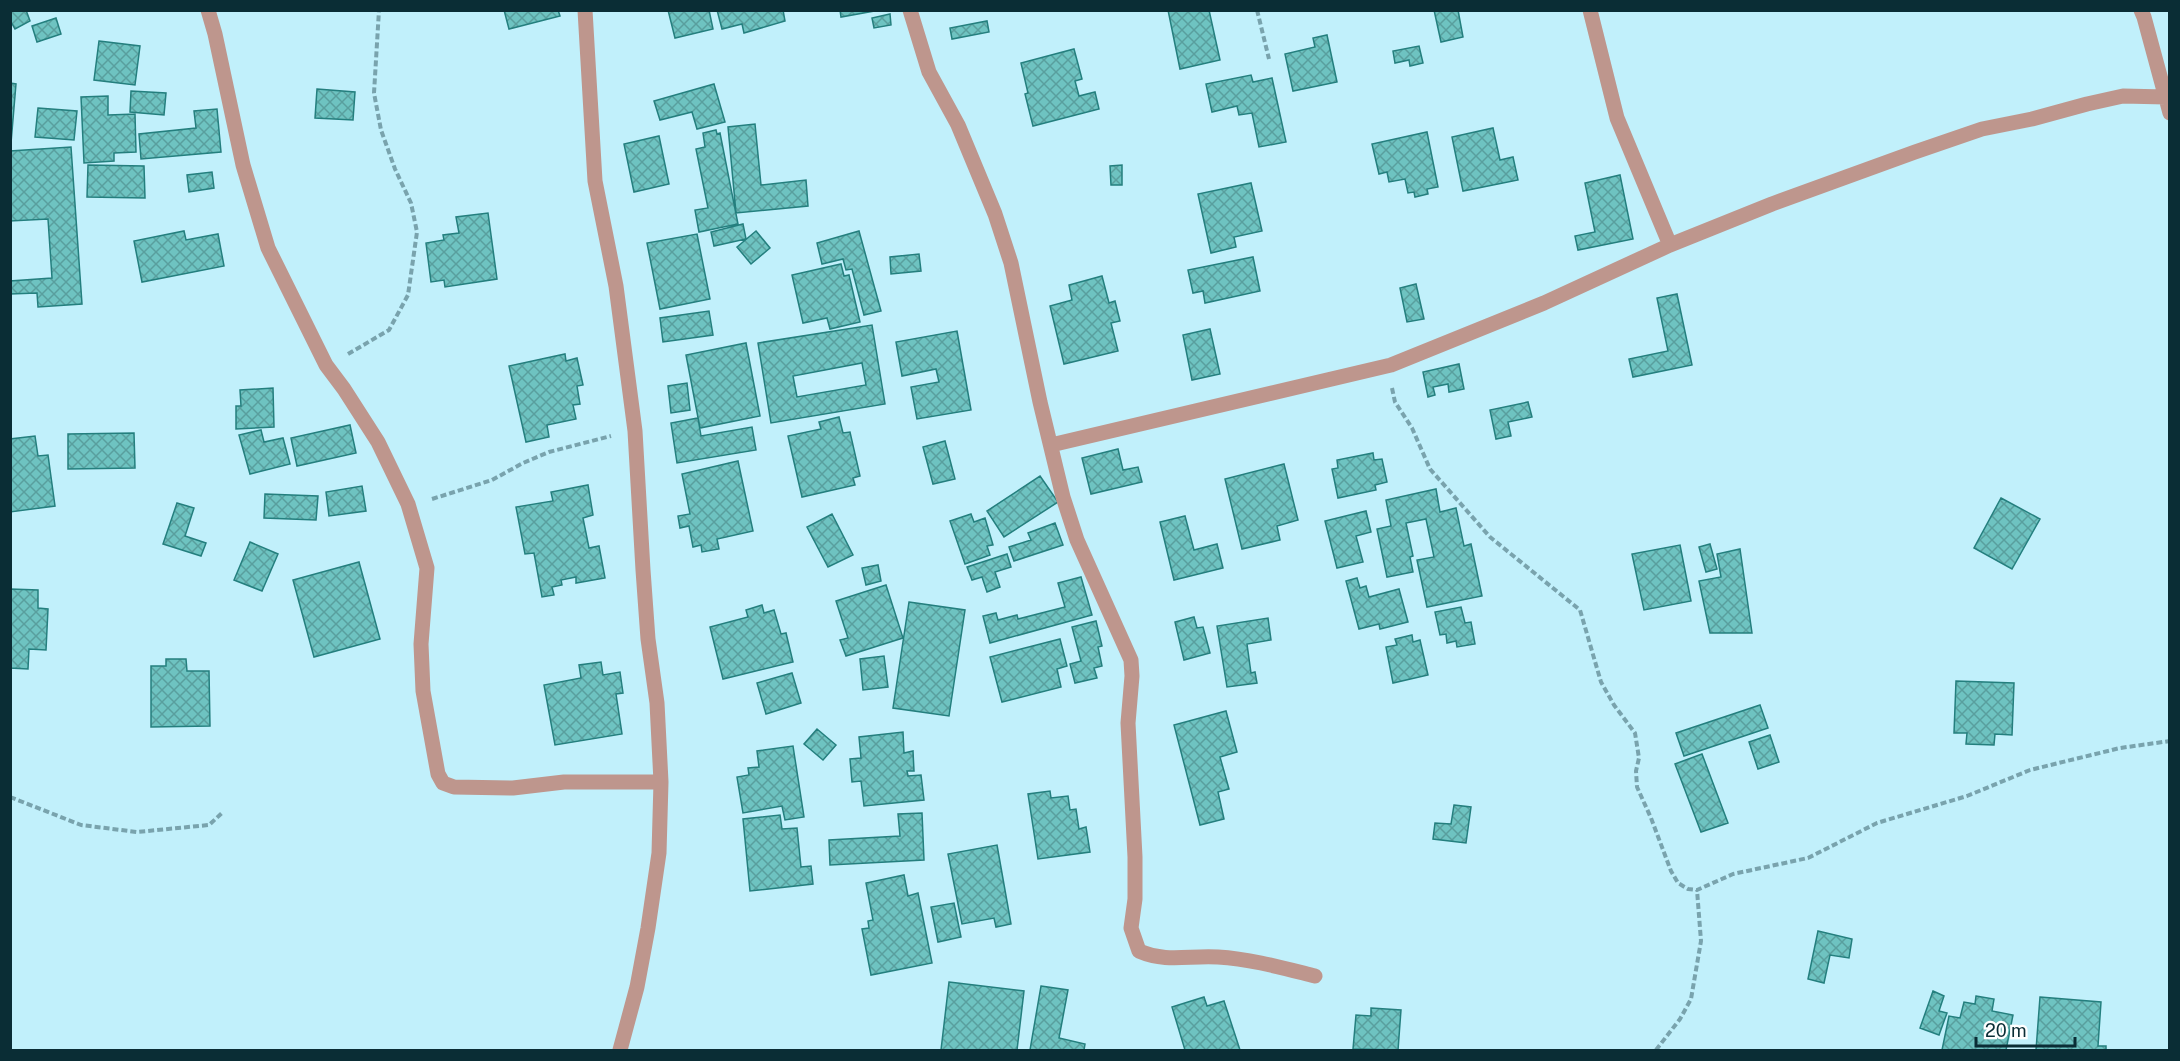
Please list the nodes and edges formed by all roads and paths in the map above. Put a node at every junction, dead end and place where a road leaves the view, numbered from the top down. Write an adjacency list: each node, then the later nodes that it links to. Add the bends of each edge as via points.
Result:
1 (208, 10): 12 (street, via 243,165 268,249)
2 (379, 10): 12 (path, via 374,93 381,130 411,203 417,232 408,295 389,330)
3 (585, 10): 14 (street, via 596,181 616,286)
4 (909, 10): 15 (street, via 929,72 966,145 1008,253)
5 (1257, 10): 8 (path)
6 (1590, 10): 11 (street, via 1617,118)
7 (2140, 10): 9 (street)
8 (1269, 59)
9 (2167, 93): 10 (street); 11 (street, via 2123,96 1982,129)
10 (2169, 113)
11 (1670, 245): 13 (street, via 1544,303)
12 (326, 365): 16 (street, via 378,442)
13 (1391, 365): 15 (street); 21 (path, via 1395,402 1412,428 1430,469 1490,537 1580,609 1601,682 1635,733 1639,758 1637,786 1671,872 1678,883)
14 (635, 430): 16 (path, via 549,452 492,480); 18 (street, via 648,639)
15 (1051, 445): 22 (street, via 1077,540 1131,660 1128,723 1135,899 1131,928 1139,951 1165,959 1216,956 1261,962)
16 (408, 504): 18 (street, via 427,568 421,644 423,692 443,783 454,787 513,788 564,782)
17 (2169, 741): 21 (path, via 2120,748 2030,771 1967,796 1877,823 1808,858 1733,874)
18 (662, 782): 23 (street, via 659,854 648,928 638,987)
19 (10, 797): 20 (path, via 81,825 137,832 209,825)
20 (222, 813)
21 (1697, 890): 24 (path, via 1701,941 1691,999)
22 (1315, 976)
23 (620, 1050)
24 (1656, 1050)

